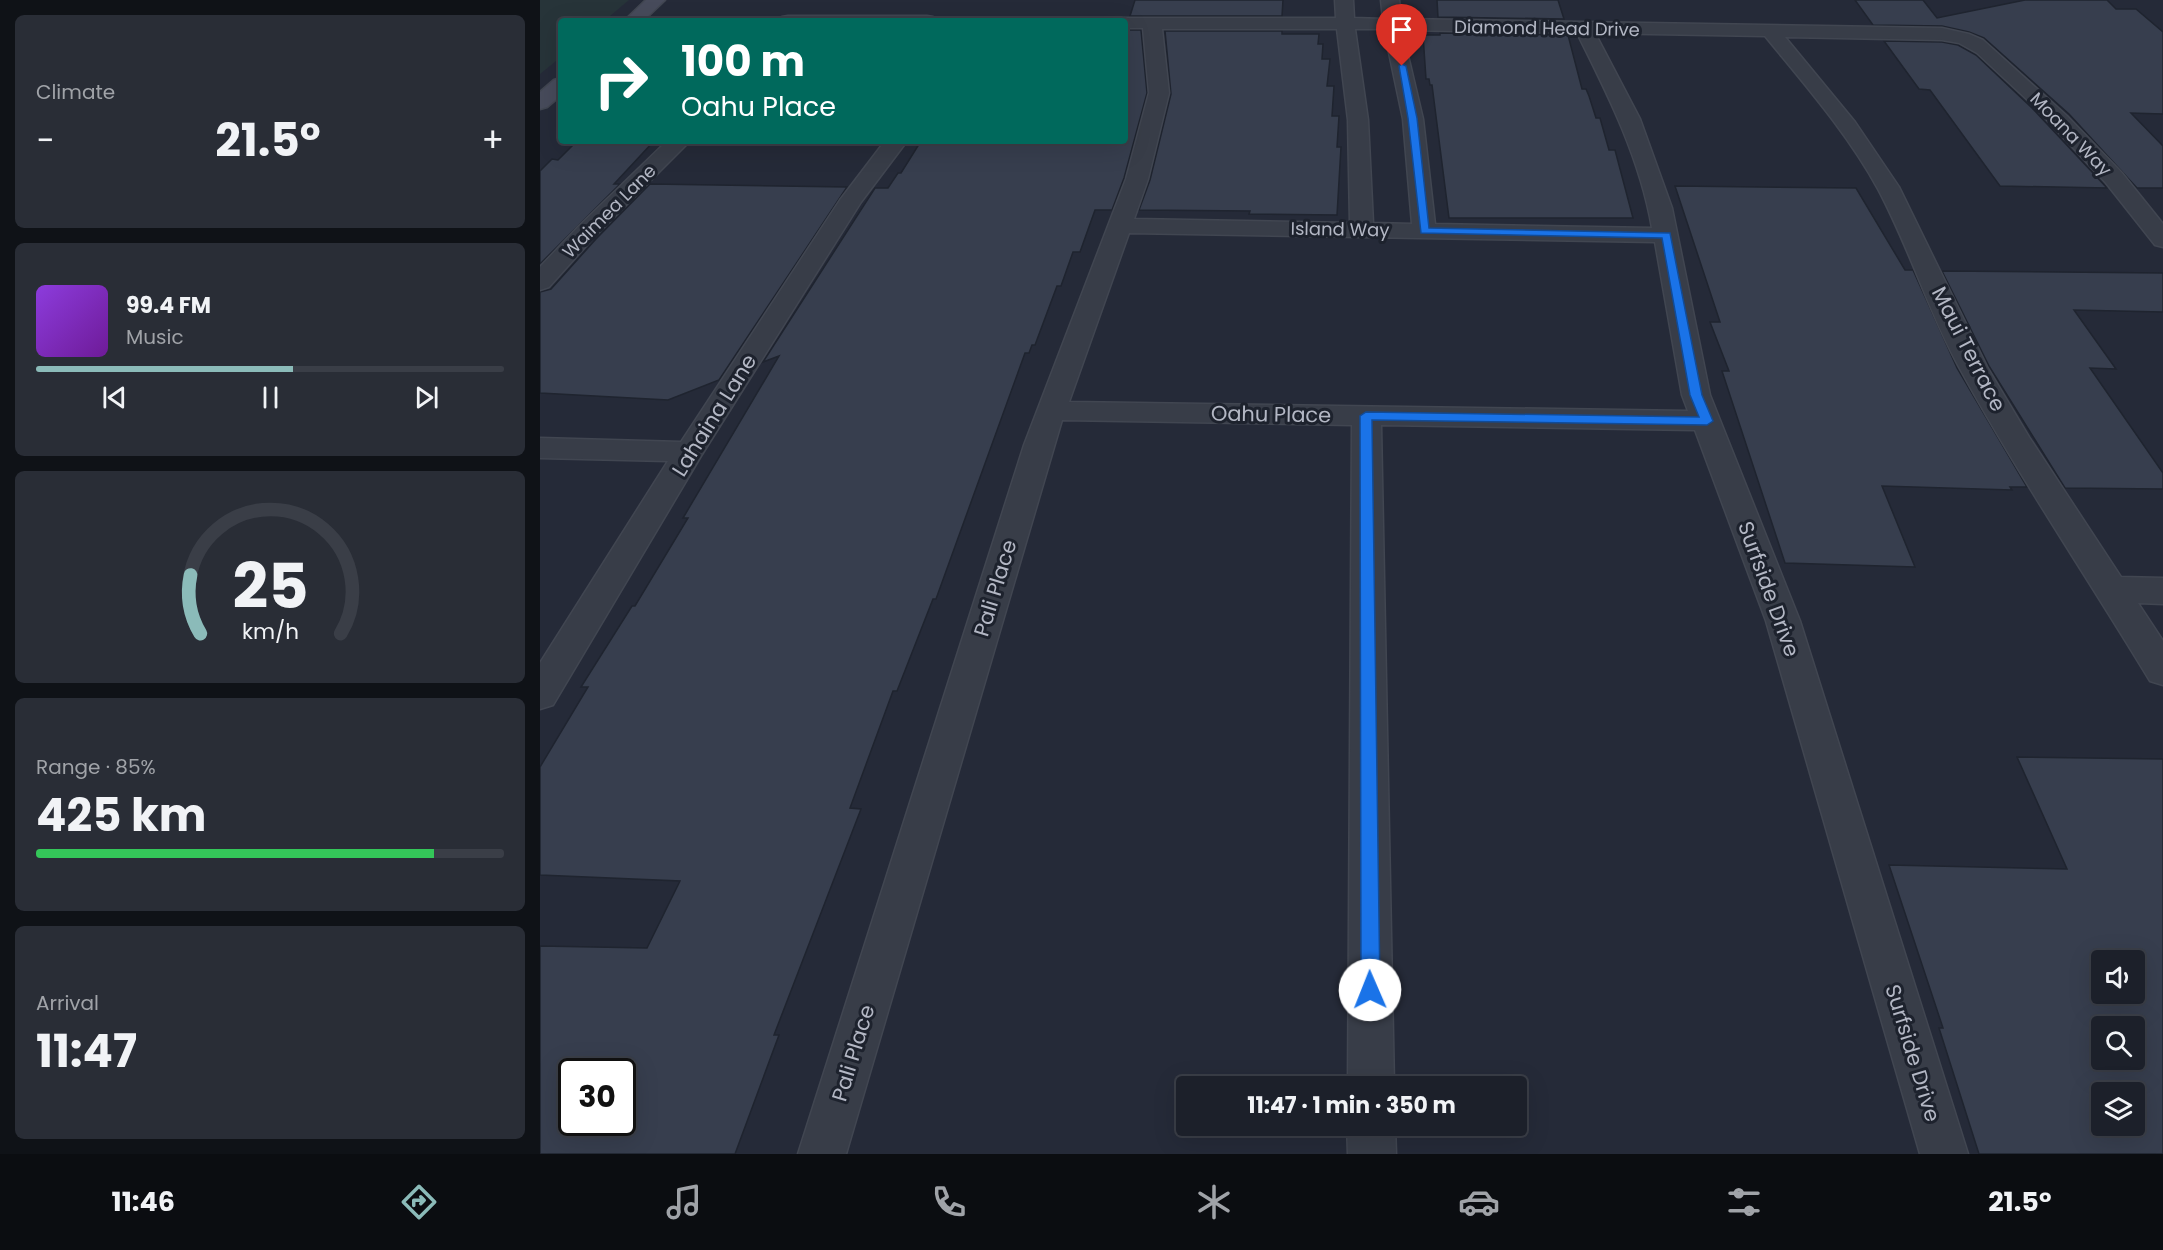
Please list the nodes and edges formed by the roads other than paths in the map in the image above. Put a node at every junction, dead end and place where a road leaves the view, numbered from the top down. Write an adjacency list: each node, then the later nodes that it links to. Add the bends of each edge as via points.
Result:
1 (656, 0): 4 (street)
2 (1344, 0): 6 (street)
3 (1390, 0): 7 (street)
4 (636, 18)
5 (1138, 23): 6 (street, Diamond Head Drive); 15 (street, Pali Place, via 1159,93)
6 (1345, 24): 7 (street, Diamond Head Drive); 16 (street, via 1358,120)
7 (1392, 24): 8 (street, Diamond Head Drive); 17 (street, via 1413,118)
8 (1584, 29): 9 (street, Diamond Head Drive); 18 (street, Surfside Drive, via 1630,119)
9 (1771, 32): 10 (street, Diamond Head Drive, via 1942,34); 26 (street, Maui Terrace, via 1833,107 1887,186 1972,366)
10 (1968, 40): 19 (street, Moana Way, via 1993,57 2052,112 2116,181)
11 (558, 87): 12 (street)
12 (540, 103)
13 (676, 144): 20 (street, Waimea Lane)
14 (894, 144): 25 (street, Lahaina Lane, via 850,200)
15 (1121, 226): 16 (street, Island Way); 21 (street, Pali Place)
16 (1362, 230): 17 (street, Island Way)
17 (1424, 231): 18 (street, Island Way)
18 (1666, 235): 23 (street, Surfside Drive, via 1696,395)
19 (2163, 240)
20 (540, 282)
21 (1051, 411): 22 (street, Oahu Place); 32 (street, Pali Place)
22 (1366, 416): 23 (street, Oahu Place); 30 (street)
23 (1707, 421): 34 (street, Surfside Drive, via 1783,621)
24 (540, 448): 25 (street)
25 (689, 453): 29 (street, Lahaina Lane)
26 (2113, 590): 27 (street); 28 (street, Maui Terrace)
27 (2163, 591)
28 (2163, 671)
29 (540, 694)
30 (1371, 1076)
31 (1371, 1136): 33 (street)
32 (822, 1154)
33 (1372, 1154)
34 (1944, 1154)

